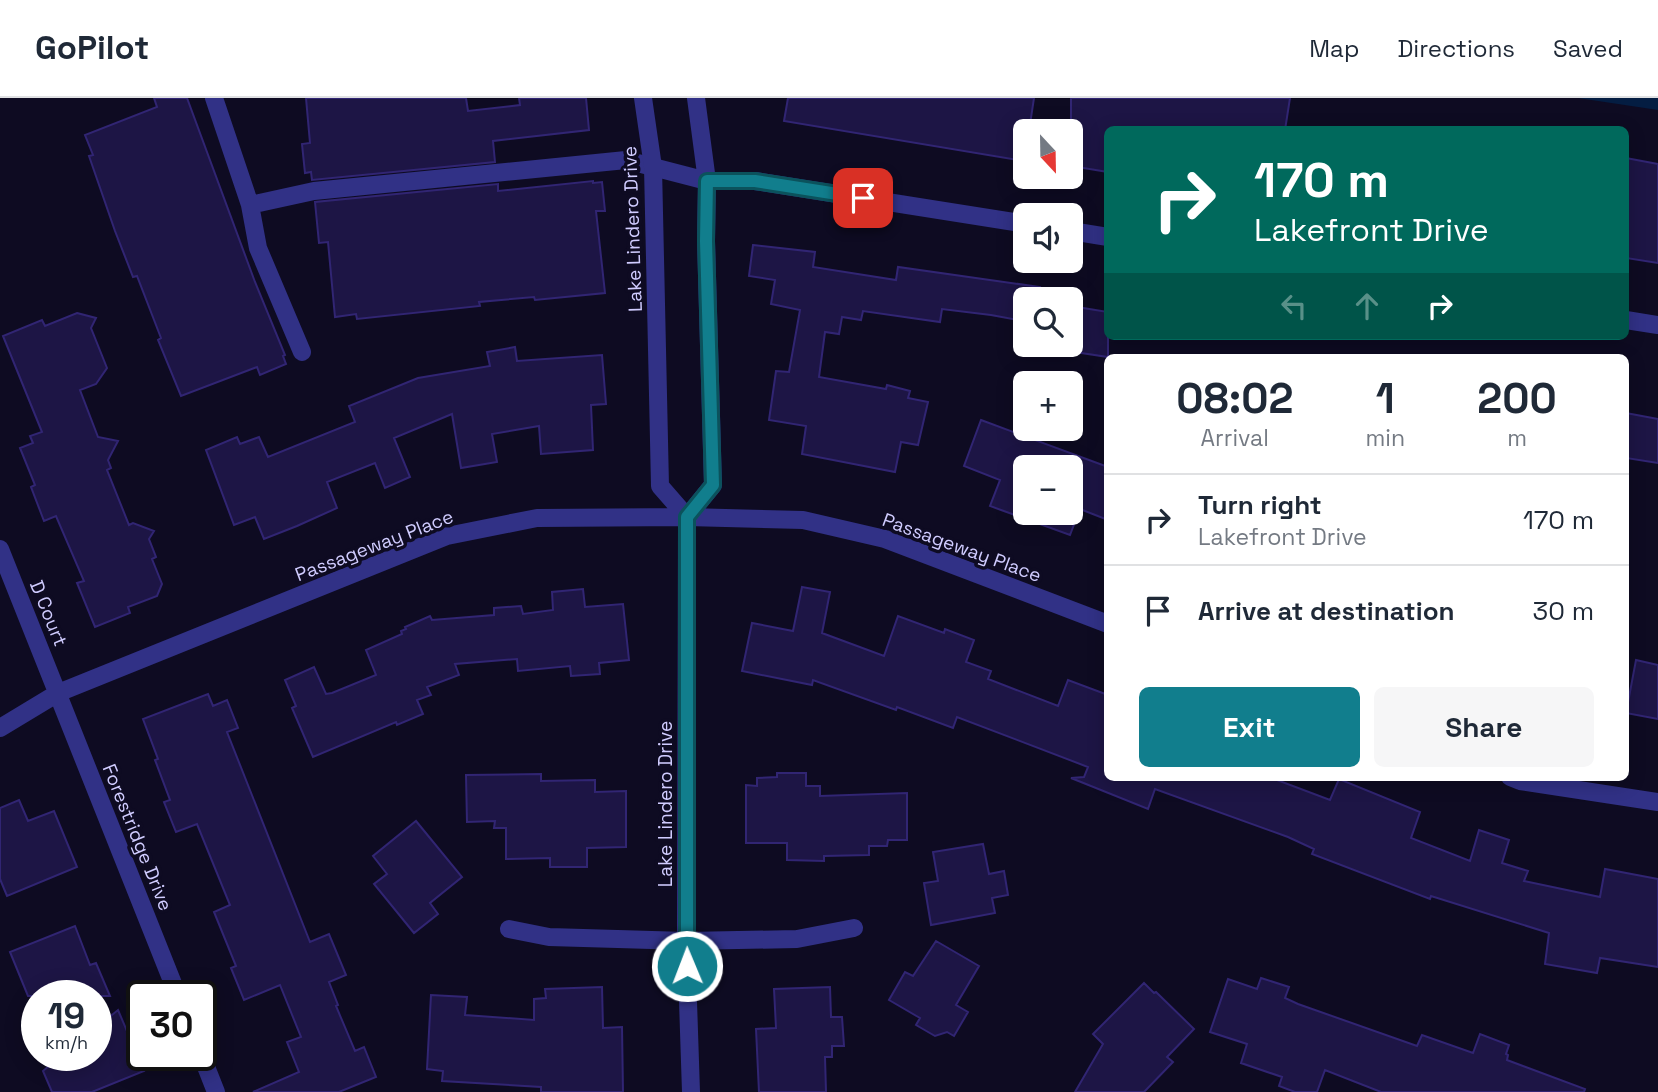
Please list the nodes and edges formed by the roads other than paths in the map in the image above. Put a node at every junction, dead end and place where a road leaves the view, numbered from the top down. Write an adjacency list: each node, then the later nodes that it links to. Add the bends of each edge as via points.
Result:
1 (214, 98): 6 (street)
2 (643, 98): 4 (street, Lake Lindero Drive)
3 (696, 98): 5 (street)
4 (653, 167): 5 (street); 6 (street, via 612,161 314,191); 13 (street, Lake Lindero Drive, via 660,486)
5 (707, 181): 7 (street, via 755,181); 13 (street, via 713,485)
6 (250, 205): 12 (street, via 258,248)
7 (1013, 222)
8 (1083, 233): 9 (street)
9 (1104, 236)
10 (1629, 320): 11 (street)
11 (1658, 325)
12 (302, 352)
13 (687, 517): 15 (street, Passageway Place, via 803,520 885,539); 16 (street, Passageway Place, via 537,518 447,536); 22 (street, Lake Lindero Drive)
14 (0, 549): 16 (street, D Court)
15 (1104, 622)
16 (58, 693): 17 (street, Passageway Place); 23 (street, Forestridge Drive)
17 (0, 728)
18 (1520, 781): 19 (street)
19 (1658, 802)
20 (854, 928): 22 (street, via 797,939)
21 (509, 929): 22 (street, via 549,937)
22 (686, 941): 26 (street, Lake Lindero Drive)
23 (172, 980)
24 (208, 1071): 25 (street)
25 (216, 1092)
26 (691, 1092)

